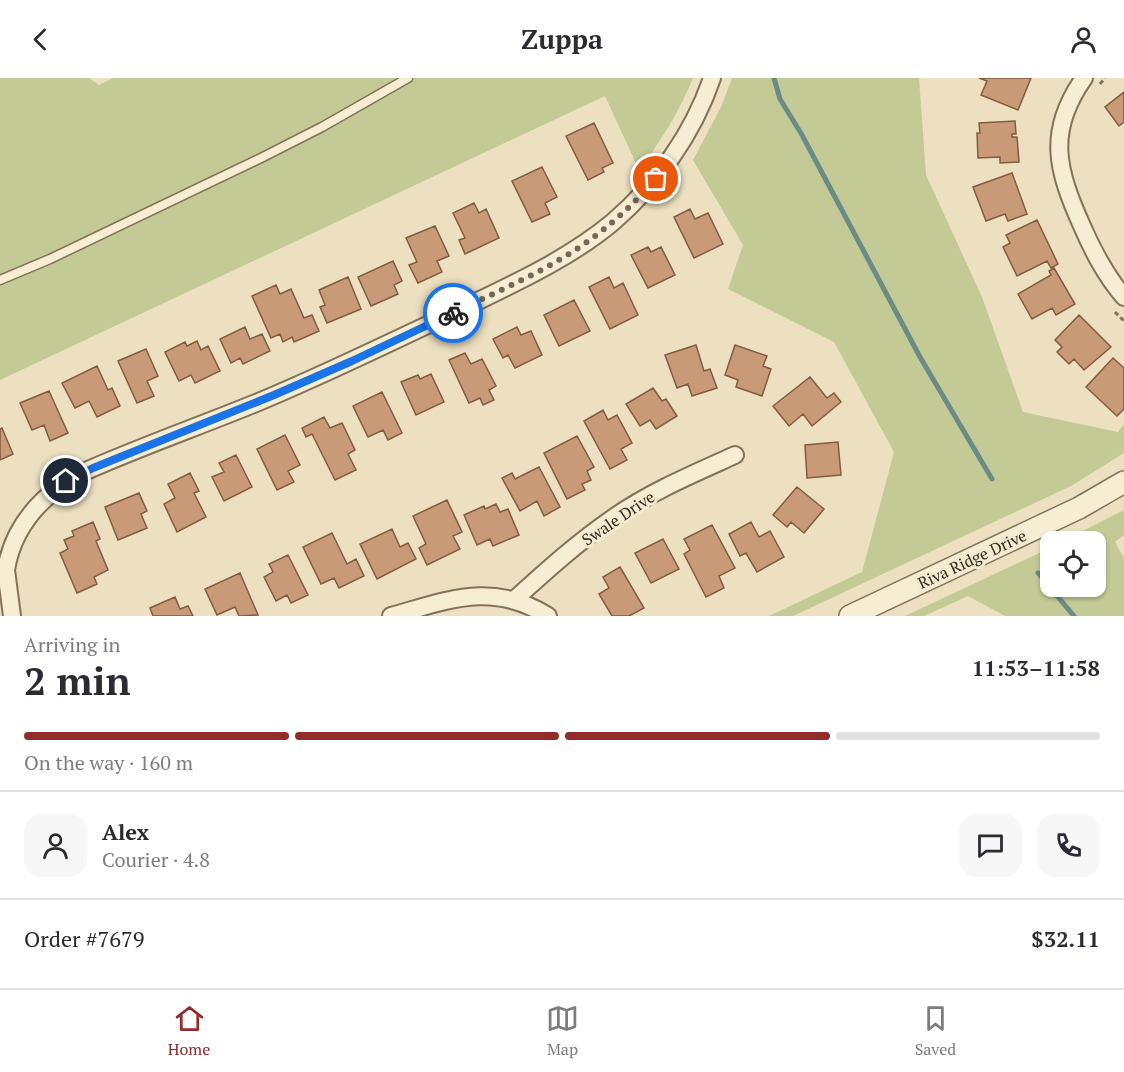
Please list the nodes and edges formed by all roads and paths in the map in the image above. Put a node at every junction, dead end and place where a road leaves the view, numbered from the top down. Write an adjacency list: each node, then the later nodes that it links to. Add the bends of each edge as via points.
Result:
1 (408, 78): 5 (lane, via 322,127)
2 (712, 78): 9 (street, via 695,117 660,174 629,207 584,244 514,283 352,361 66,481 32,510 13,542)
3 (1105, 78): 4 (path)
4 (1090, 83): 6 (street, via 1073,94 1065,114 1059,138 1060,165 1073,207 1096,257)
5 (0, 280)
6 (1124, 297)
7 (735, 454): 10 (street, Swale Drive, via 669,485 613,518)
8 (1124, 482): 14 (street, Riva Ridge Drive, via 1079,508)
9 (3, 570): 11 (street)
10 (514, 600): 12 (street, via 477,596); 13 (street)
11 (12, 616)
12 (391, 616)
13 (548, 616)
14 (850, 616)

